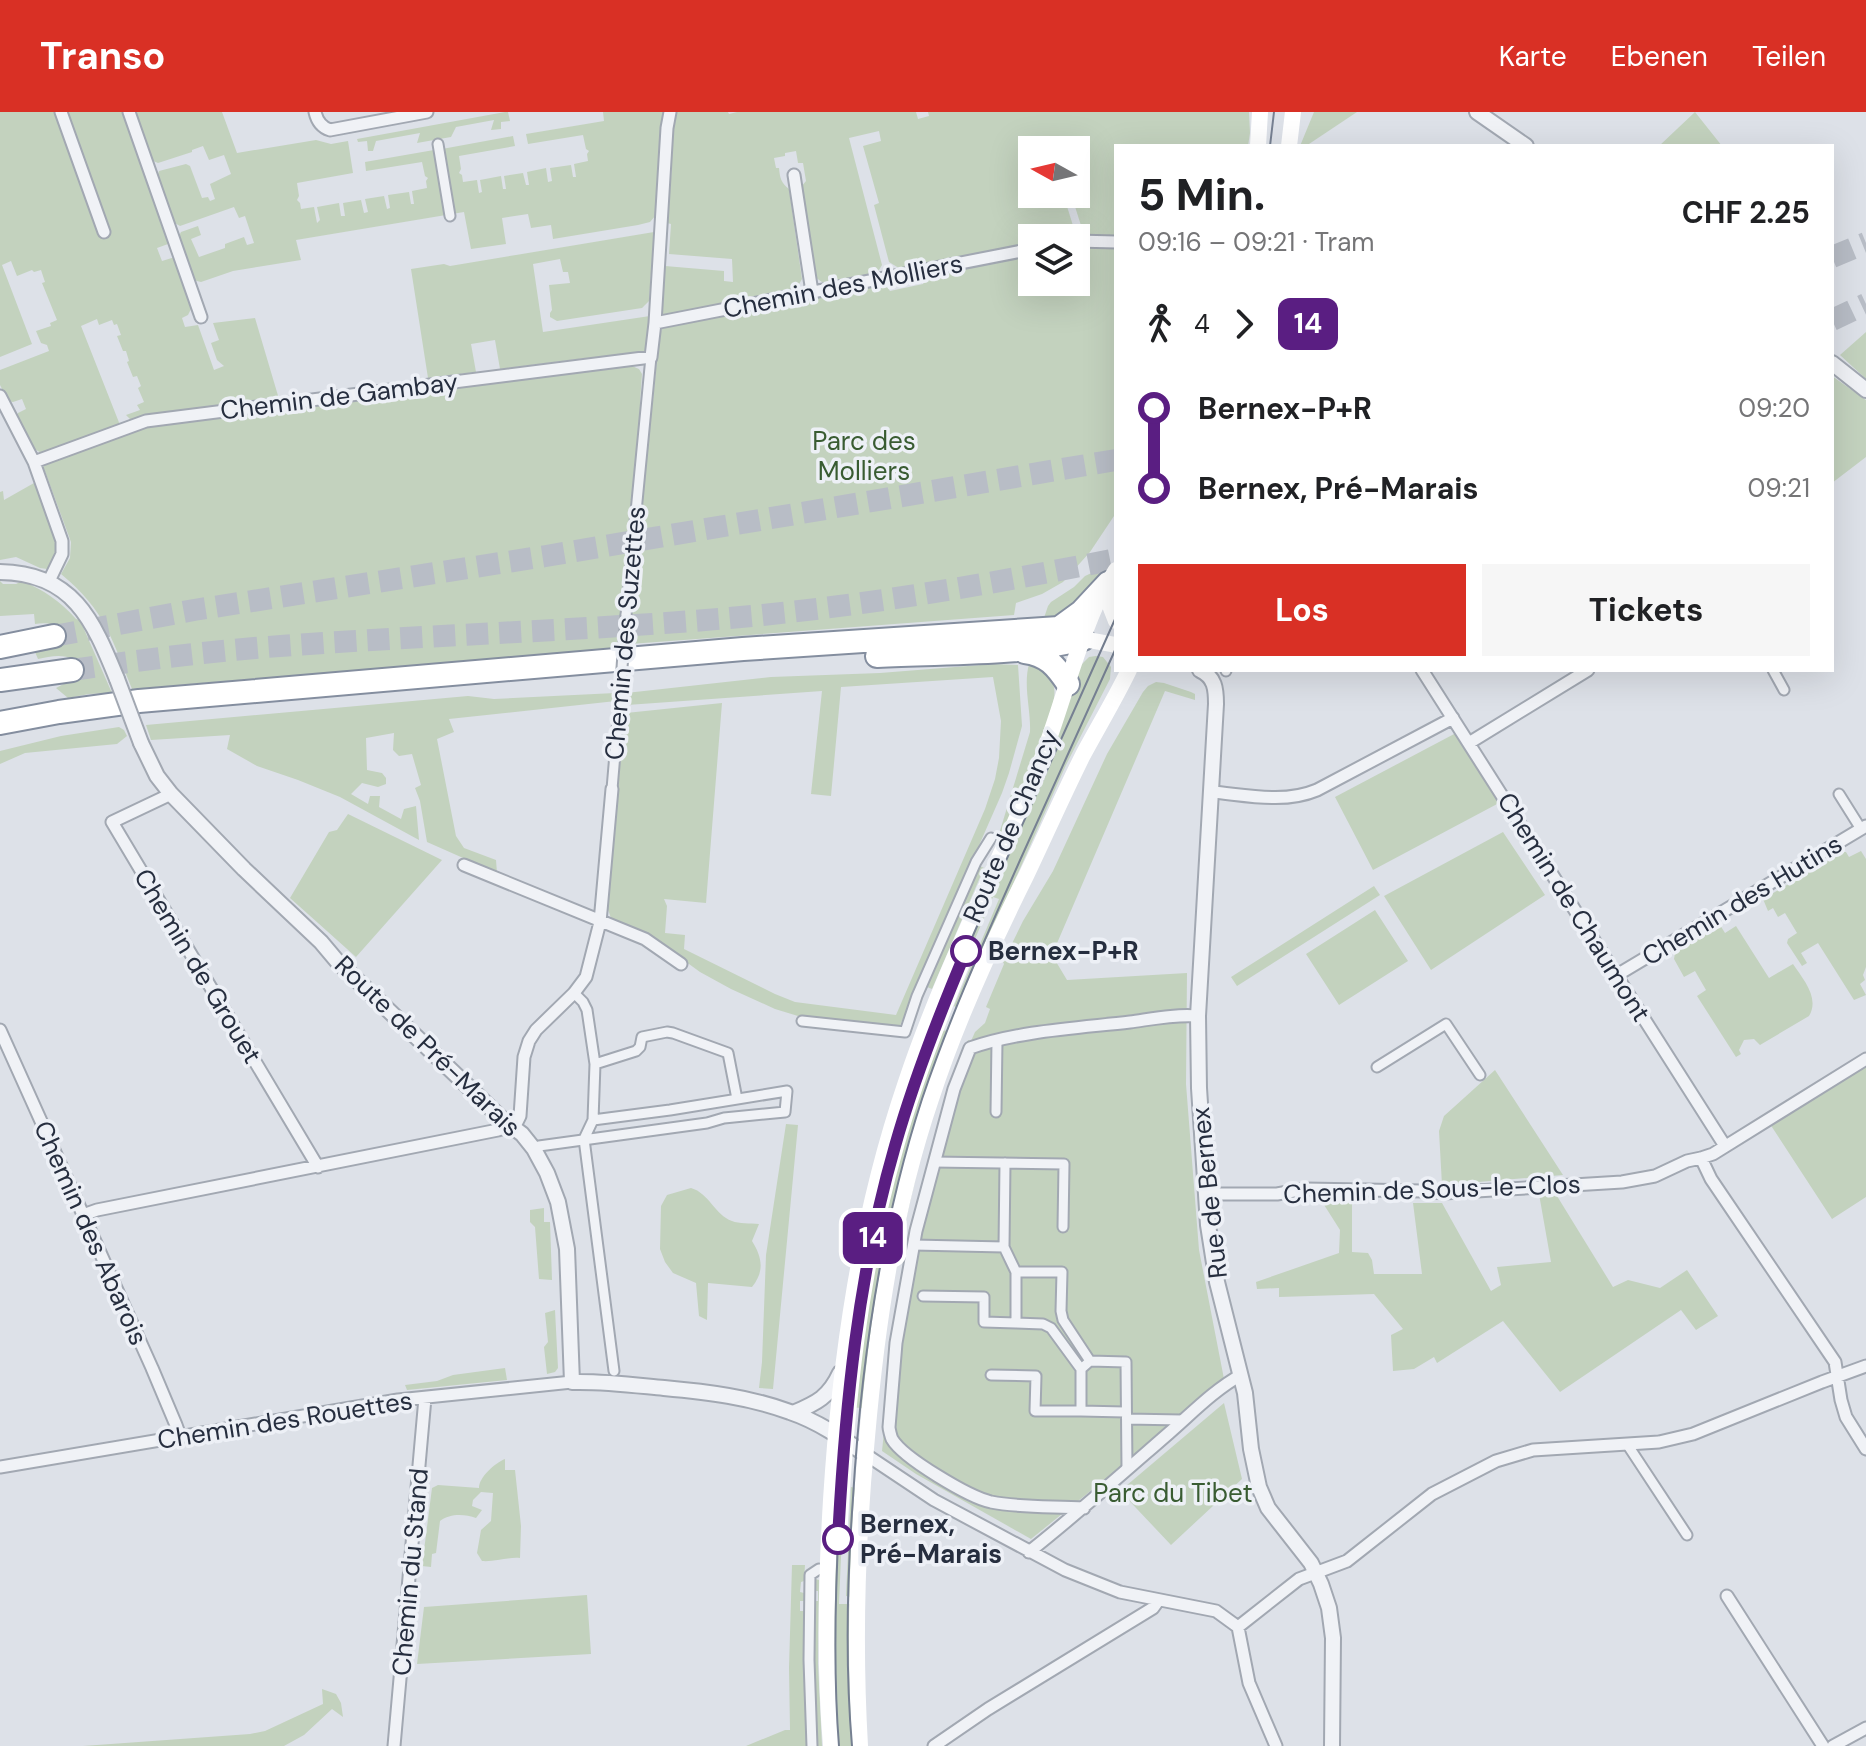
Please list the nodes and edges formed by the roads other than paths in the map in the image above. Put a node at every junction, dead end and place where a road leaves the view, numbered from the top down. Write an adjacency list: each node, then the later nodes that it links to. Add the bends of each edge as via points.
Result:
1 (61, 112): 16 (street)
2 (129, 112): 21 (street)
3 (315, 112): 4 (street, via 330,130)
4 (427, 112)
5 (670, 112): 22 (street, Chemin des Suzettes)
6 (1260, 112): 12 (main road)
7 (1293, 112): 10 (main road)
8 (1301, 112): 10 (street)
9 (1477, 112): 13 (street)
10 (1290, 142)
11 (438, 144): 15 (street)
12 (1258, 144)
13 (1523, 144)
14 (794, 175): 20 (street)
15 (450, 216)
16 (104, 232)
17 (1090, 241): 18 (street)
18 (1114, 242)
19 (1018, 252): 20 (street, Chemin des Molliers)
20 (812, 292): 22 (street, Chemin des Molliers)
21 (201, 317)
22 (655, 323): 23 (street, Chemin des Suzettes)
23 (651, 357): 27 (street, Chemin de Gambay, via 146,421); 51 (street, Chemin des Suzettes, bridge)
24 (1834, 365): 25 (street)
25 (1866, 390)
26 (0, 396): 27 (street)
27 (34, 462): 30 (street, via 63,549)
28 (0, 572): 30 (street, Route de Pré-Marais)
29 (1112, 576): 31 (main road, via 1109,603); 32 (highway); 34 (main road, Route de Chancy)
30 (48, 583): 53 (street, Route de Pré-Marais, bridge, via 83,610 98,633 141,743)
31 (1114, 616)
32 (1059, 628): 34 (highway); 48 (highway, via 201,695)
33 (54, 636): 36 (highway)
34 (1083, 639): 35 (main road); 37 (highway); 45 (main road, Route de Chancy)
35 (1114, 645)
36 (0, 647)
37 (1012, 650): 45 (highway, via 1048,659); 49 (highway, via 737,662 205,707 88,720)
38 (72, 670): 44 (highway)
39 (1128, 672): 107 (main road, Route de Chancy, via 1009,908 931,1098 883,1299)
40 (1203, 672): 52 (street, Rue de Bernex, via 1216,691)
41 (1423, 672): 47 (street, Chemin de Chaumont)
42 (1585, 672): 50 (street)
43 (1774, 672): 46 (street)
44 (0, 680)
45 (1068, 684): 90 (main road, Route de Chancy, via 904,1086 863,1241)
46 (1784, 690)
47 (1453, 718): 50 (street, Chemin de Chaumont); 52 (street, via 1301,796)
48 (0, 723)
49 (0, 737)
50 (1469, 743): 60 (street, Chemin de Chaumont)
51 (612, 789): 58 (street, Chemin des Suzettes)
52 (1212, 792): 62 (street, Rue de Bernex)
53 (171, 794): 73 (street, Route de Pré-Marais); 80 (street, Chemin de Grouet, via 112,822)
54 (1839, 794): 55 (street)
55 (1864, 827): 60 (street, Chemin des Hutins)
56 (991, 838): 63 (street, via 905,1032)
57 (464, 865): 58 (street)
58 (600, 922): 59 (street, via 645,939); 61 (street, Chemin des Suzettes, via 586,977)
59 (681, 964)
60 (1617, 975): 75 (street, Chemin de Chaumont)
61 (574, 993): 67 (street, via 587,1010); 73 (street, Chemin des Suzettes, via 529,1041 520,1116)
62 (1198, 1016): 65 (street); 81 (street, Rue de Bernex)
63 (802, 1021)
64 (0, 1030): 82 (street, Chemin des Abarois)
65 (997, 1041): 71 (street); 78 (street, via 970,1048)
66 (1866, 1059): 75 (street, Chemin de Sous-le-Clos)
67 (595, 1064): 70 (street, via 636,1051 642,1037 673,1033 728,1053); 72 (street)
68 (1377, 1067): 69 (street, via 1446,1024)
69 (1480, 1075)
70 (737, 1099): 72 (street); 74 (street, via 787,1091 785,1112)
71 (996, 1112)
72 (593, 1120): 74 (street)
73 (512, 1126): 76 (street, Route de Pré-Marais); 80 (street)
74 (584, 1139): 76 (street); 93 (street)
75 (1725, 1146): 77 (street, Chemin de Sous-le-Clos)
76 (534, 1149): 97 (street, Route de Pré-Marais, via 554,1189 564,1228)
77 (1701, 1158): 81 (street, Chemin de Sous-le-Clos, via 1655,1176 1541,1188); 96 (street, via 1829,1352)
78 (934, 1162): 79 (street); 84 (street)
79 (1005, 1163): 83 (street, via 1064,1164); 85 (street)
80 (318, 1167): 82 (street)
81 (1206, 1194): 95 (street, Rue de Bernex, via 1215,1269)
82 (83, 1215): 104 (street, Chemin des Abarois)
83 (1063, 1227)
84 (914, 1245): 85 (street); 110 (street, via 896,1343 891,1438 917,1462 975,1497)
85 (1004, 1247): 86 (street)
86 (1016, 1272): 88 (street); 89 (street, via 1062,1272 1063,1320)
87 (923, 1296): 88 (street, via 984,1297 984,1322)
88 (1016, 1323): 92 (street, via 1051,1328)
89 (1090, 1361): 92 (street); 101 (street, via 1126,1362)
90 (843, 1366): 100 (street, via 834,1387 820,1401); 103 (main road, Route de Chancy)
91 (1866, 1366): 96 (street)
92 (1081, 1369): 99 (street)
93 (614, 1371)
94 (991, 1375): 99 (street, via 1036,1376 1035,1411)
95 (1241, 1375): 102 (street); 114 (street, Rue de Bernex, via 1263,1498)
96 (1838, 1377): 105 (street, via 1693,1434); 106 (street, via 1846,1417)
97 (572, 1382): 98 (street, Chemin des Rouettes); 100 (street, via 721,1394)
98 (425, 1398): 104 (street, Chemin des Rouettes); 121 (street, Chemin du Stand)
99 (1081, 1411): 101 (street)
100 (793, 1413): 103 (street)
101 (1126, 1416): 102 (street); 109 (street)
102 (1182, 1420): 109 (street)
103 (836, 1435): 107 (street); 123 (main road, Route de Chancy, via 827,1595)
104 (180, 1436): 108 (street, Chemin des Rouettes)
105 (1627, 1444): 111 (street); 114 (street, via 1542,1448 1496,1461 1432,1494 1347,1561)
106 (1866, 1449)
107 (865, 1454): 112 (street); 124 (main road, Route de Chancy, via 857,1601)
108 (0, 1467)
109 (1127, 1469): 110 (street)
110 (1084, 1508): 112 (street)
111 (1687, 1535)
112 (1029, 1552): 115 (street)
113 (819, 1569): 122 (street, via 810,1575)
114 (1316, 1572): 119 (street, via 1299,1579); 127 (street, Rue de Bernex, via 1332,1628)
115 (1134, 1596): 117 (street); 118 (street)
116 (1727, 1596): 128 (street)
117 (1158, 1601): 118 (street); 119 (street, via 1216,1611)
118 (1125, 1625): 125 (street)
119 (1238, 1627): 126 (street, via 1249,1683)
120 (1866, 1728): 129 (street)
121 (394, 1746)
122 (812, 1746)
123 (831, 1746)
124 (860, 1746)
125 (934, 1746)
126 (1276, 1746)
127 (1332, 1746)
128 (1823, 1746)
129 (1833, 1746)

